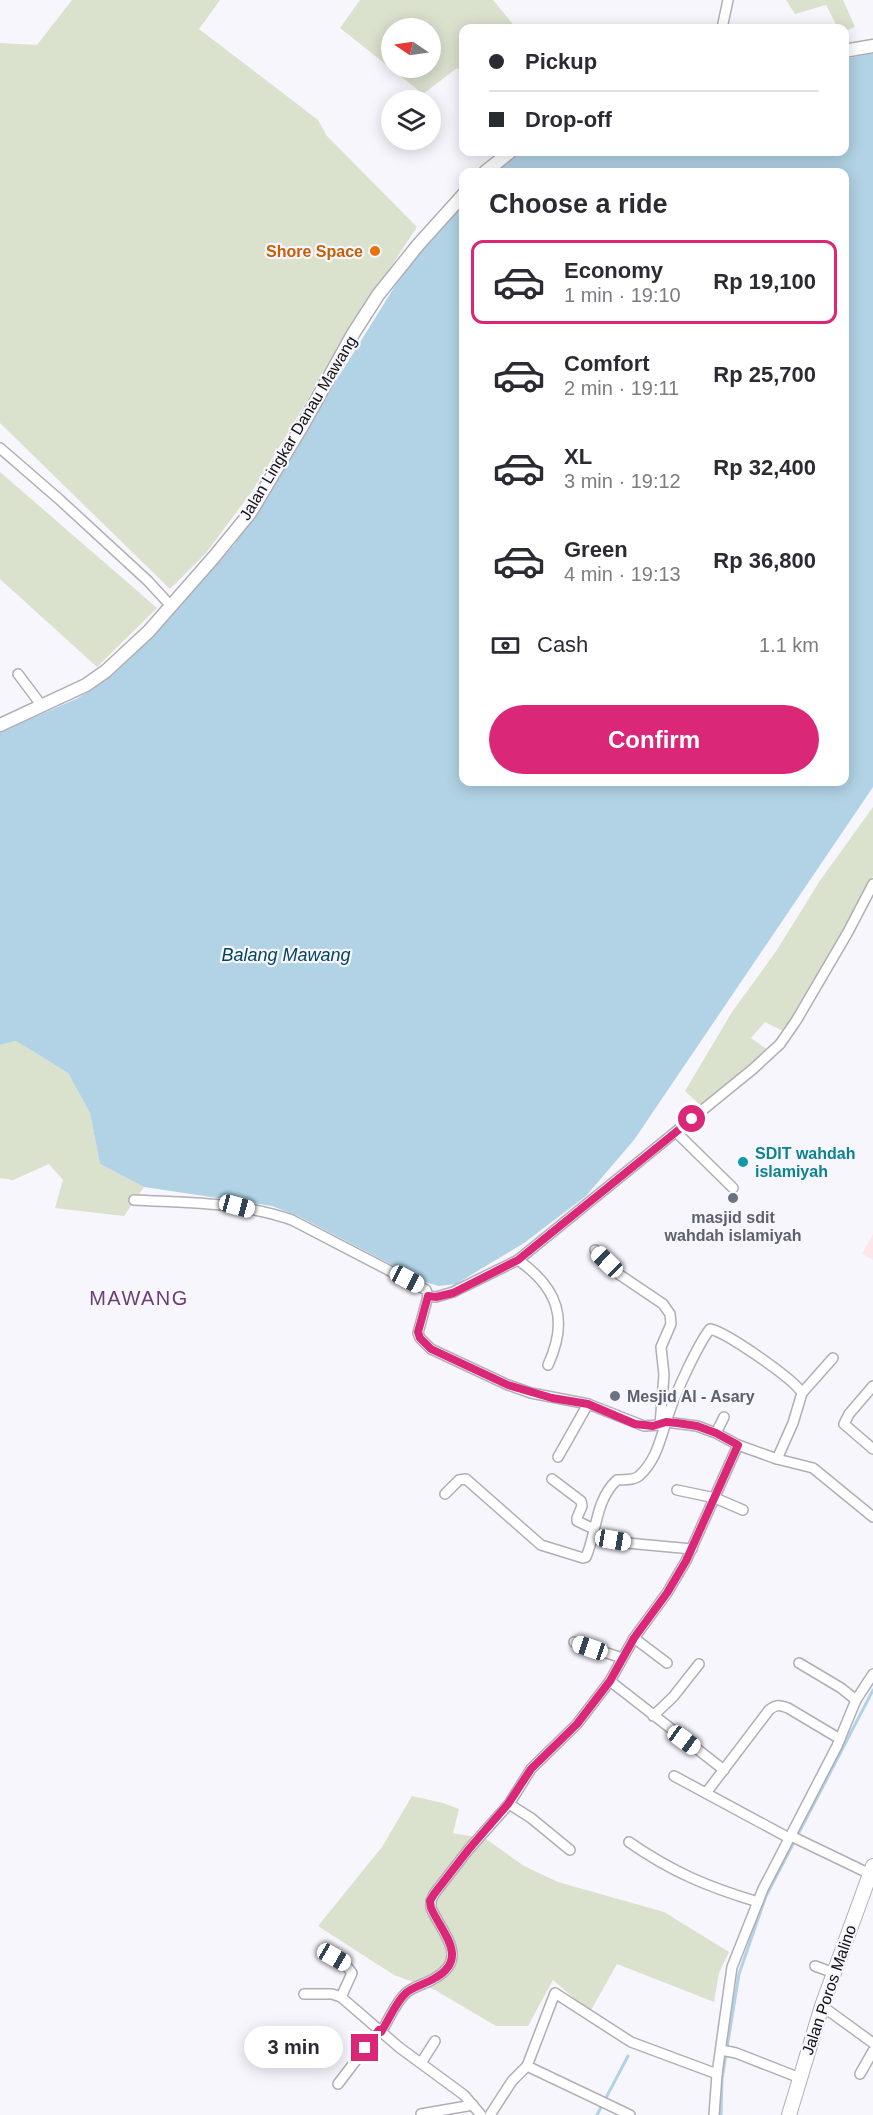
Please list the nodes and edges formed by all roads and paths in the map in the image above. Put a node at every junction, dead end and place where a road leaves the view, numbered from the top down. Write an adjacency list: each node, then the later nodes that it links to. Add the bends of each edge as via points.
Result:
1 (728, 0): 2 (street)
2 (723, 24)
3 (873, 46): 4 (street)
4 (849, 50)
5 (505, 156): 6 (street)
6 (490, 168)
7 (459, 199): 9 (street, Jalan Lingkar Danau Mawang, via 378,295 250,513)
8 (0, 448): 9 (street)
9 (170, 605): 11 (street, Jalan Lingkar Danau Mawang, via 149,631 106,671)
10 (18, 674): 11 (street)
11 (42, 706): 12 (street, Jalan Lingkar Danau Mawang)
12 (0, 725)
13 (873, 884): 14 (street, via 780,1044)
14 (676, 1132): 15 (street); 18 (street)
15 (733, 1188)
16 (134, 1200): 19 (street, via 237,1206 276,1214 419,1286)
17 (595, 1250): 26 (street, via 620,1275 663,1304 670,1314 671,1324 661,1347)
18 (518, 1260): 19 (street, via 453,1293); 21 (street, via 535,1272 559,1313 555,1350)
19 (428, 1296): 24 (street, via 418,1332 431,1349 508,1385 541,1396)
20 (834, 1358): 23 (street)
21 (548, 1365)
22 (873, 1386): 29 (street, via 844,1424)
23 (802, 1393): 26 (street, via 772,1366 710,1329); 31 (street)
24 (588, 1404): 26 (street, via 635,1424); 30 (street)
25 (724, 1417): 27 (street)
26 (663, 1424): 27 (street, via 697,1426); 38 (street, via 657,1451 639,1476 613,1483)
27 (716, 1433): 28 (street)
28 (738, 1445): 31 (street); 35 (street)
29 (873, 1449)
30 (558, 1457)
31 (777, 1459): 37 (street, via 813,1468)
32 (552, 1479): 38 (street, via 581,1501 577,1521)
33 (677, 1490): 35 (street)
34 (445, 1494): 38 (street, via 459,1480 466,1479 532,1540 553,1551 586,1557)
35 (715, 1498): 36 (street); 39 (street)
36 (743, 1510)
37 (873, 1516)
38 (594, 1532): 39 (street, via 627,1543)
39 (692, 1549): 40 (street, via 667,1593)
40 (634, 1638): 42 (street); 43 (street)
41 (574, 1642): 42 (street)
42 (622, 1658): 47 (street)
43 (667, 1663)
44 (799, 1663): 48 (street)
45 (699, 1664): 49 (street)
46 (873, 1674): 48 (street)
47 (610, 1681): 49 (street); 54 (street, via 577,1724 531,1769)
48 (856, 1700): 50 (street)
49 (653, 1716): 51 (street)
50 (840, 1739): 51 (street, via 779,1704 769,1710); 55 (street)
51 (724, 1770): 53 (street)
52 (674, 1776): 53 (street)
53 (706, 1793): 55 (street)
54 (508, 1804): 57 (street); 66 (street, via 430,1901 452,1950 451,1963 437,1977 408,1991)
55 (790, 1837): 58 (street); 59 (street)
56 (629, 1842): 59 (street, via 659,1863 715,1889)
57 (570, 1850)
58 (871, 1870): 62 (main road, Jalan Poros Malino)
59 (758, 1902): 69 (street, via 732,1967)
60 (334, 1957): 64 (street, via 352,1973)
61 (816, 1966): 62 (street)
62 (834, 1973): 65 (main road, Jalan Poros Malino)
63 (304, 1994): 64 (street)
64 (341, 1997): 66 (street)
65 (822, 2006): 68 (street); 75 (main road, Jalan Poros Malino)
66 (380, 2031): 71 (street); 76 (street)
67 (435, 2041): 71 (street)
68 (873, 2043)
69 (723, 2050): 73 (street); 75 (street)
70 (873, 2051): 74 (street)
71 (421, 2063): 77 (street)
72 (526, 2066): 73 (street, via 555,1993 632,2042); 80 (street); 81 (street)
73 (717, 2074): 82 (street)
74 (860, 2074)
75 (800, 2078): 83 (main road, Jalan Poros Malino)
76 (338, 2084)
77 (473, 2105): 78 (street); 79 (street)
78 (421, 2114)
79 (481, 2115)
80 (490, 2115)
81 (630, 2115)
82 (714, 2115)
83 (789, 2115)

